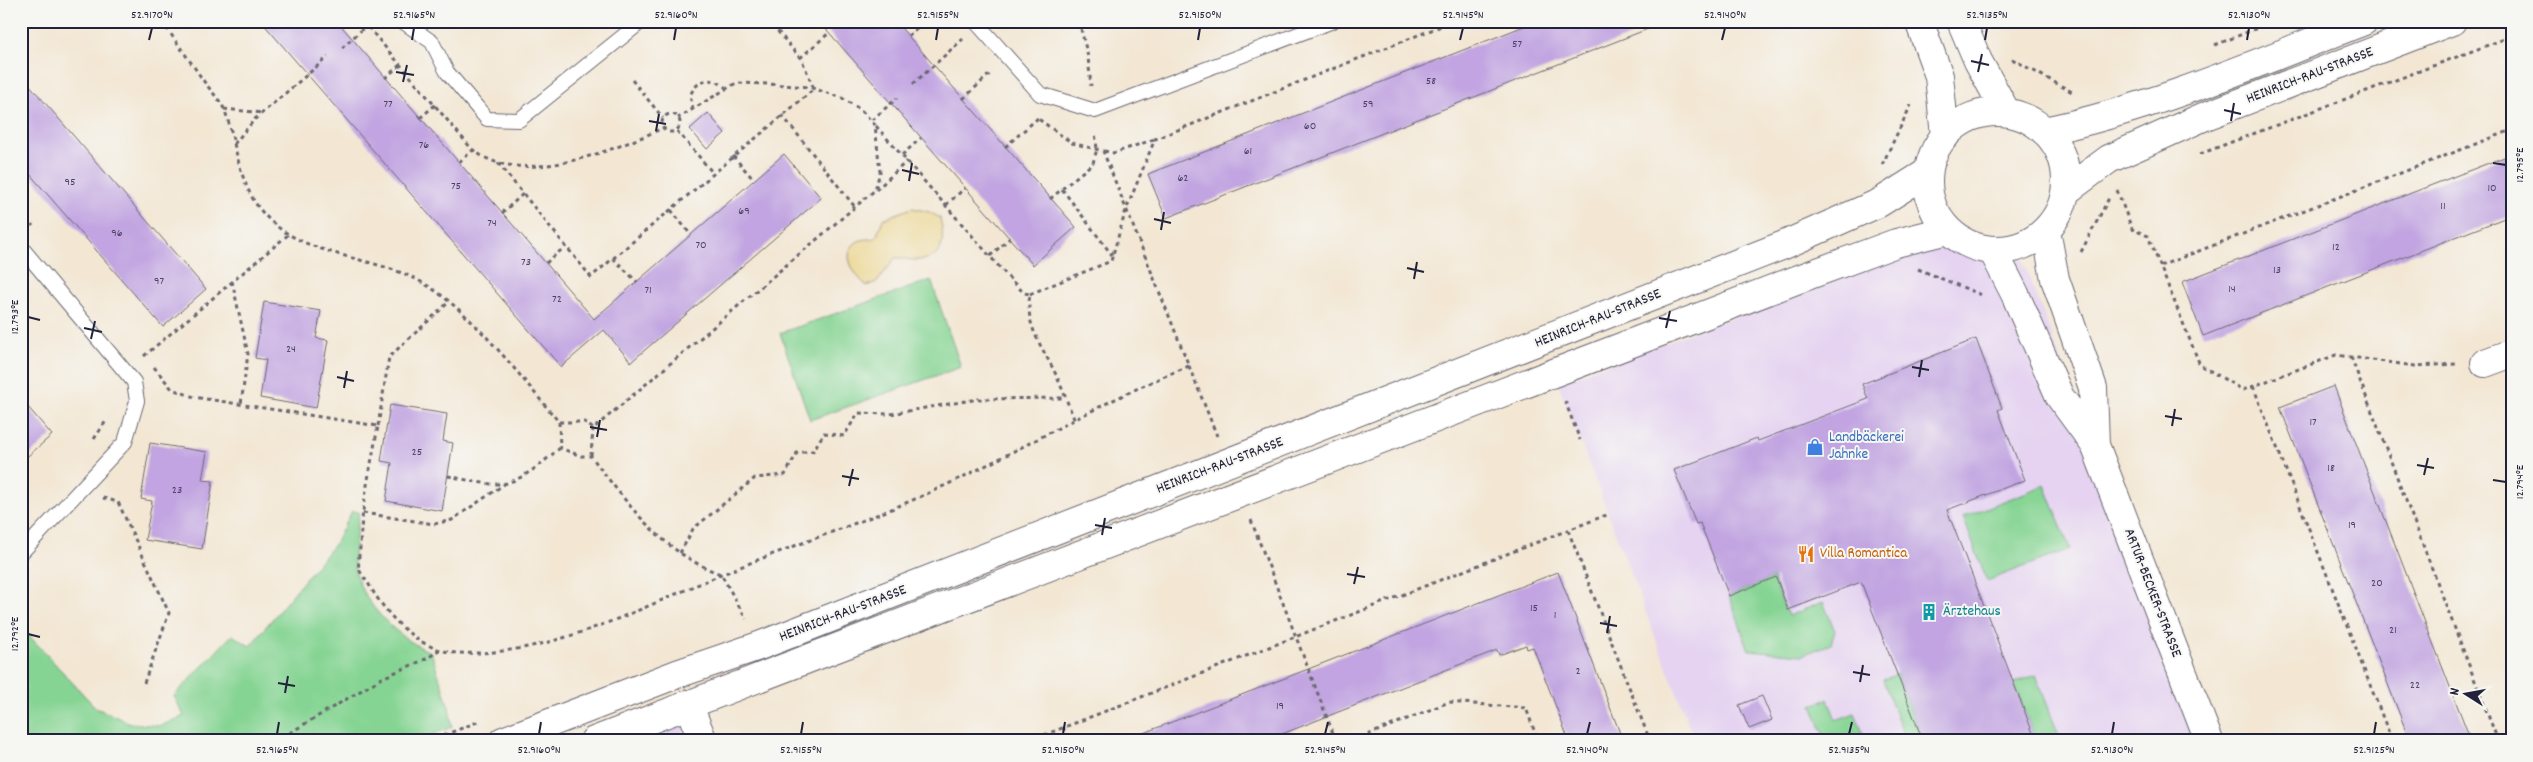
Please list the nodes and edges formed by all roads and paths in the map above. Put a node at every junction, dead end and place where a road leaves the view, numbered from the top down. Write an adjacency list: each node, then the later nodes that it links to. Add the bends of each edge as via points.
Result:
1 (162, 21): 37 (path)
2 (371, 21): 20 (path)
3 (402, 21): 4 (lane, via 432,42 447,72 487,119 519,120)
4 (642, 21)
5 (769, 21): 22 (path)
6 (925, 21): 16 (path)
7 (975, 21): 8 (lane, via 1040,94 1095,111)
8 (1333, 21)
9 (1454, 21): 55 (path)
10 (1920, 21): 27 (main road)
11 (1961, 21): 23 (main road)
12 (2364, 21): 48 (main road, HEINRICH-RAU-STRASSE, via 2195,87)
13 (2452, 21): 72 (main road, HEINRICH-RAU-STRASSE, via 2204,116 2109,159)
14 (960, 32): 18 (path)
15 (829, 33): 22 (path)
16 (908, 36)
17 (2512, 36): 60 (path)
18 (964, 38): 19 (path); 31 (path)
19 (970, 44)
20 (342, 48)
21 (328, 56): 40 (path)
22 (800, 58): 32 (path)
23 (1978, 61): 39 (main road); 48 (path, via 2004,56 2082,97)
24 (400, 64): 28 (path)
25 (988, 64): 26 (path)
26 (993, 71): 29 (path); 35 (path)
27 (1939, 76): 53 (main road); 74 (path, via 1916,93 1876,177)
28 (385, 78)
29 (1000, 78)
30 (632, 80): 44 (path)
31 (913, 84)
32 (814, 88): 33 (path, via 736,83); 42 (path); 47 (path, via 842,98)
33 (727, 89): 38 (path); 38 (path, via 715,80 705,79 698,83 690,96)
34 (897, 98): 47 (path)
35 (963, 99)
36 (434, 105): 43 (path)
37 (224, 109): 40 (path); 56 (path)
38 (693, 109): 45 (path)
39 (2006, 112): 52 (main road, via 2026,118); 53 (main road, via 1983,113 1962,122)
40 (263, 113): 56 (path)
41 (1032, 113): 46 (path)
42 (782, 115): 62 (path); 76 (path)
43 (420, 118)
44 (663, 118): 45 (path, via 672,114); 51 (path, via 663,129)
45 (678, 118): 51 (path, via 680,124)
46 (1038, 118): 57 (path); 59 (path, via 1072,142)
47 (872, 120): 49 (path)
48 (2096, 120): 52 (main road, HEINRICH-RAU-STRASSE)
49 (875, 125): 61 (path); 71 (path, via 880,172)
50 (2512, 130): 95 (path)
51 (676, 131): 67 (path)
52 (2044, 131): 72 (main road, via 2060,155 2065,169)
53 (1945, 136): 66 (main road, via 1934,153)
54 (921, 138): 61 (path)
55 (1155, 139): 59 (path, via 1114,152); 78 (path)
56 (234, 144): 84 (path, via 246,186 264,213)
57 (1005, 147)
58 (473, 150): 63 (path)
59 (1103, 151): 78 (path)
60 (2198, 154)
61 (902, 155): 64 (path)
62 (733, 156): 67 (path); 68 (path)
63 (458, 162)
64 (907, 162): 71 (path); 75 (path)
65 (498, 163): 73 (path)
66 (1928, 172): 74 (main road, HEINRICH-RAU-STRASSE); 82 (main road, via 1931,200)
67 (713, 173): 77 (path)
68 (754, 180)
69 (965, 188): 75 (path)
70 (1062, 189): 91 (path)
71 (875, 190): 76 (path)
72 (2066, 192): 83 (main road, via 2059,212)
73 (523, 194): 80 (path); 88 (path)
74 (1880, 202): 140 (main road, HEINRICH-RAU-STRASSE, via 1784,246 1520,350 759,646)
75 (946, 206): 92 (path)
76 (855, 208): 116 (path)
77 (671, 210): 85 (path); 93 (path)
78 (1126, 210): 91 (path); 107 (path)
79 (21, 212): 81 (path)
80 (502, 213)
81 (34, 228)
82 (1948, 230): 87 (main road, HEINRICH-RAU-STRASSE); 90 (main road, via 1961,241)
83 (2046, 230): 90 (main road, via 2031,242); 96 (main road, ARTUR-BECKER-STRASSE)
84 (289, 234): 97 (path); 101 (path, via 309,245 395,271 431,287)
85 (692, 235)
86 (1010, 238): 92 (path)
87 (1896, 242): 100 (path, via 1907,264 1996,301); 108 (main road, HEINRICH-RAU-STRASSE)
88 (566, 246): 93 (path, via 591,277); 94 (path)
89 (21, 247): 125 (lane, via 134,382 137,401 125,442)
90 (1993, 251): 100 (main road, ARTUR-BECKER-STRASSE)
91 (1112, 255): 99 (path, via 1110,261)
92 (990, 256): 99 (path, via 1024,293)
93 (614, 258): 98 (path)
94 (546, 263)
95 (2160, 266): 96 (path, via 2148,236 2132,229 2116,185 2071,273); 109 (path, via 2200,365 2243,390)
96 (2055, 279): 120 (main road, ARTUR-BECKER-STRASSE, via 2093,388)
97 (232, 281): 104 (path); 111 (path, via 248,354)
98 (637, 282)
99 (1030, 294): 110 (path, via 1028,303 1038,345 1051,364)
100 (2015, 294): 120 (main road, ARTUR-BECKER-STRASSE, via 2060,397)
101 (449, 302): 114 (path, via 497,349); 115 (path, via 389,358)
102 (138, 348): 104 (path)
103 (2512, 353): 106 (main road)
104 (144, 356): 111 (path, via 172,388 194,396)
105 (2351, 356): 106 (path, via 2414,366); 109 (path, via 2336,355); 151 (path)
106 (2485, 363)
107 (1189, 366): 113 (path, via 1145,384); 117 (path, via 1218,436)
108 (1554, 373): 118 (path); 137 (main road, HEINRICH-RAU-STRASSE)
109 (2253, 386): 150 (path)
110 (1065, 398): 113 (path); 130 (path, via 978,399 890,414 858,413 844,436 824,433 813,451 797,453 785,475 755,478 693,529)
111 (241, 404): 115 (path)
112 (109, 413): 119 (path)
113 (1075, 421): 132 (path, via 879,515)
114 (559, 422): 116 (path, via 585,422); 121 (path)
115 (378, 426): 126 (path)
116 (593, 429): 122 (path)
117 (1227, 432)
118 (1580, 440)
119 (91, 443)
120 (2095, 445): 149 (main road, ARTUR-BECKER-STRASSE)
121 (560, 448): 122 (path); 124 (path, via 535,469)
122 (591, 456): 130 (path, via 650,529)
123 (448, 476): 124 (path)
124 (506, 483): 126 (path, via 452,520 434,524)
125 (79, 490): 131 (lane); 136 (path, via 118,502 169,612)
126 (363, 513): 135 (path, via 359,569 389,615 415,637)
127 (1609, 514): 129 (path)
128 (1250, 518): 134 (path)
129 (1568, 530): 134 (path); 148 (path)
130 (680, 552): 132 (path, via 708,570)
131 (21, 554)
132 (721, 574): 133 (path); 135 (path, via 623,616 527,648)
133 (746, 620)
134 (1295, 637): 138 (path); 145 (path)
135 (439, 650): 139 (path, via 382,678)
136 (144, 683)
137 (688, 704): 141 (main road, HEINRICH-RAU-STRASSE); 142 (main road)
138 (1063, 727): 143 (path); 144 (path)
139 (276, 741)
140 (503, 741)
141 (594, 741)
142 (703, 741)
143 (1029, 741)
144 (1068, 741)
145 (1336, 741)
146 (1353, 741): 147 (path, via 1449,702 1526,708)
147 (1538, 741)
148 (1650, 741)
149 (2209, 741)
150 (2392, 741)
151 (2498, 741)

